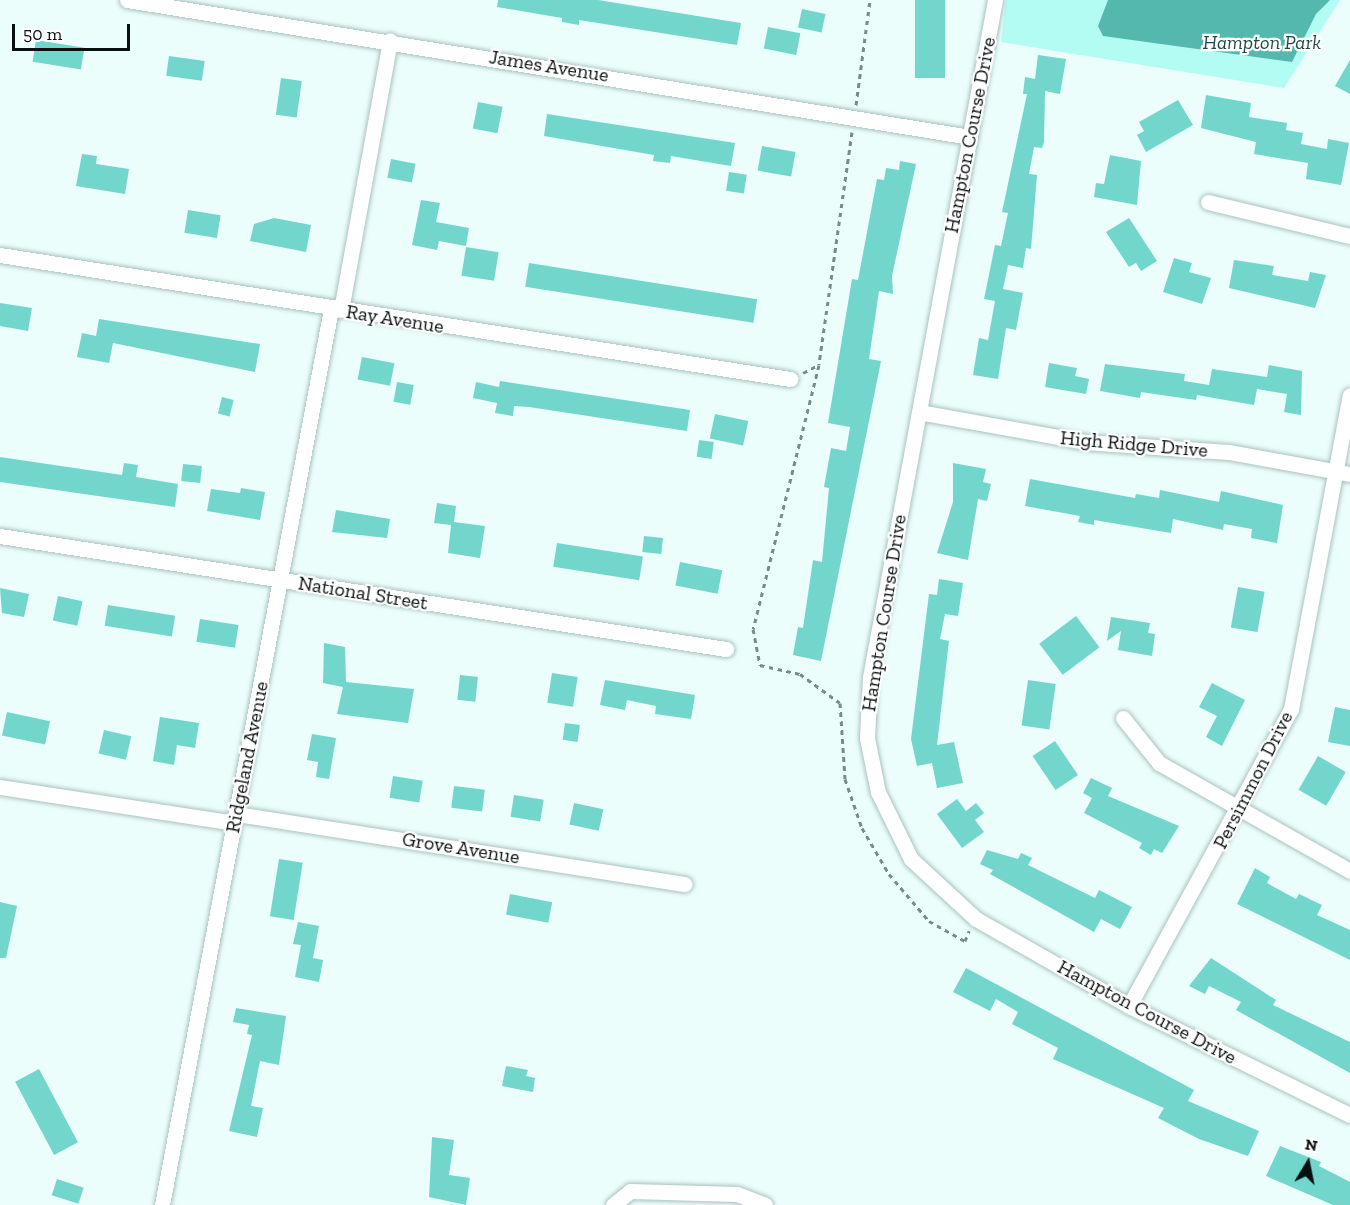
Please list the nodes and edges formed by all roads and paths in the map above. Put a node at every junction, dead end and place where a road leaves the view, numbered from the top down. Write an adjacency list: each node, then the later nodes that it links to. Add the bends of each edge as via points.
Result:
1 (128, 0): 4 (street, James Avenue)
2 (870, 0): 5 (path)
3 (995, 0): 6 (street, Hampton Course Drive)
4 (390, 40): 5 (street, James Avenue); 10 (street, Ridgeland Avenue)
5 (854, 116): 6 (street, James Avenue); 24 (path, via 819,365 753,629 760,665 800,674 840,703 845,779 862,828 889,874 929,921 965,940)
6 (970, 136): 13 (street, Hampton Course Drive)
7 (1208, 202): 8 (street)
8 (1350, 236)
9 (0, 255): 10 (street, Ray Avenue)
10 (336, 309): 11 (street, Ray Avenue); 16 (street, Ridgeland Avenue)
11 (790, 379)
12 (1350, 395): 14 (street, Persimmon Drive)
13 (919, 412): 14 (street, High Ridge Drive, via 1085,442 1229,452); 24 (street, Hampton Course Drive, via 870,677 867,738 878,792 911,859)
14 (1343, 472): 20 (street, Persimmon Drive, via 1297,689 1277,743)
15 (0, 536): 16 (street, National Street)
16 (280, 581): 17 (street, National Street); 21 (street, Ridgeland Avenue)
17 (726, 649)
18 (1123, 718): 20 (street, via 1158,763)
19 (0, 787): 21 (street, Grove Avenue)
20 (1238, 808): 22 (street); 25 (street, Persimmon Drive)
21 (236, 818): 23 (street, Grove Avenue); 28 (street, Ridgeland Avenue)
22 (1350, 871)
23 (685, 884)
24 (975, 919): 25 (street, Hampton Course Drive)
25 (1129, 1006): 26 (street, Hampton Course Drive)
26 (1350, 1115)
27 (722, 1199): 29 (street, via 630,1191); 30 (street)
28 (162, 1205)
29 (612, 1205)
30 (765, 1205)

